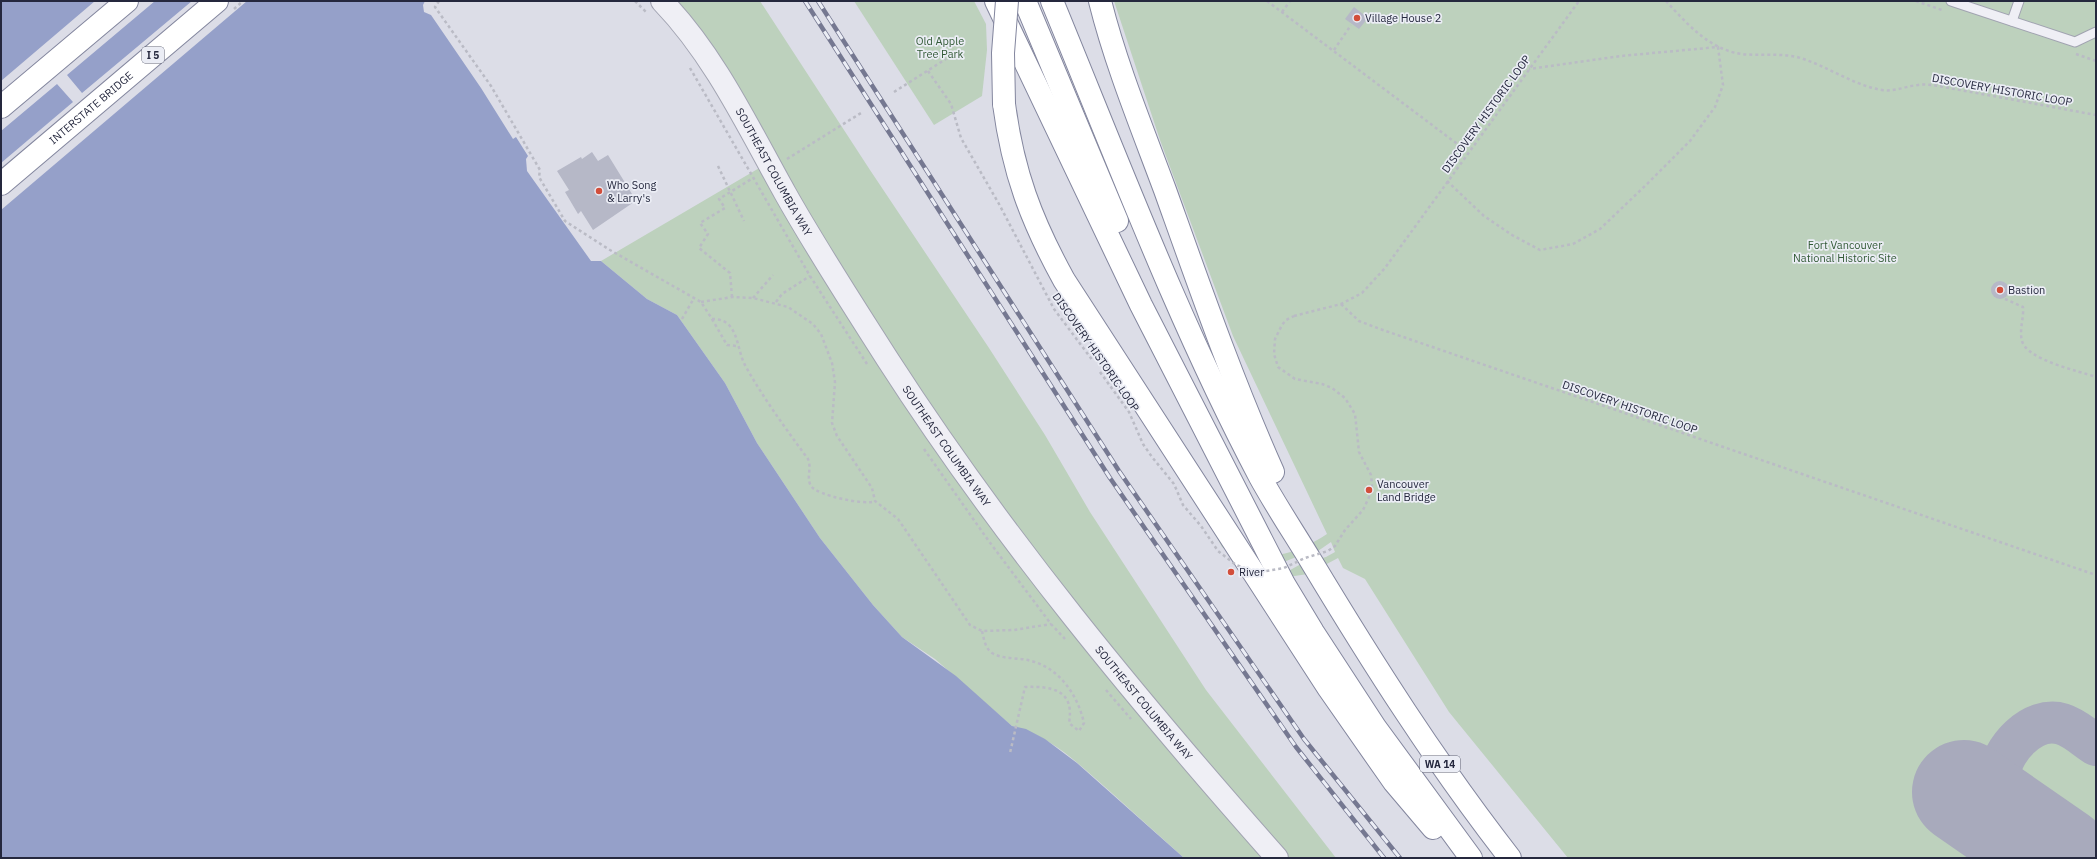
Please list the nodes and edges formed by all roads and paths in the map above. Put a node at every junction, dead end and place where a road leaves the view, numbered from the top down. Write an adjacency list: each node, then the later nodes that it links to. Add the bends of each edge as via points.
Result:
1 (128, 1): 26 (highway)
2 (217, 1): 33 (highway, INTERSTATE BRIDGE / I 5)
3 (439, 1): 39 (path, via 435,8 491,86 540,170 539,177 565,221)
4 (662, 1): 31 (street, SOUTHEAST COLUMBIA WAY, via 684,23 700,45)
5 (996, 1): 49 (highway, via 1141,305)
6 (1007, 1): 57 (highway, bridge, via 1003,53 1004,104 1012,151 1025,198 1042,240 1077,301 1298,642 1390,777 1430,825)
7 (1025, 1): 49 (highway)
8 (1052, 1): 51 (highway, via 1165,275 1208,370 1260,477)
9 (1100, 1): 51 (highway, via 1116,57 1246,408)
10 (1266, 1): 16 (path)
11 (1290, 1): 16 (path)
12 (1578, 1): 23 (path, DISCOVERY HISTORIC LOOP)
13 (1666, 1): 20 (path, DISCOVERY HISTORIC LOOP, via 1690,26)
14 (1951, 1): 17 (lane)
15 (2019, 1): 17 (lane)
16 (1282, 12): 21 (path)
17 (2012, 21): 19 (lane, via 2074,42)
18 (1351, 25): 21 (path)
19 (2096, 32)
20 (1718, 47): 23 (path, via 1621,56); 28 (path, DISCOVERY HISTORIC LOOP, via 1742,54 1791,56 1811,61 1870,87 1884,90 1933,85); 32 (path, via 1723,85 1715,107 1690,142 1600,229 1573,244 1540,250 1484,216)
21 (1334, 50): 29 (path)
22 (946, 59): 24 (path)
23 (1529, 69): 29 (path, DISCOVERY HISTORIC LOOP)
24 (928, 71): 25 (path); 44 (path, DISCOVERY HISTORIC LOOP, bridge, via 951,104 961,138 1054,309 1129,412 1143,444 1174,484 1183,505 1218,551 1236,566 1261,572 1284,568 1304,558 1328,551 1367,504 1372,486 1371,475 1359,452 1355,414 1345,398 1332,388 1295,379 1282,372 1274,354 1275,339 1286,320)
25 (894, 92)
26 (1, 107)
27 (861, 113): 31 (path)
28 (2096, 115)
29 (1468, 152): 32 (path, DISCOVERY HISTORIC LOOP)
30 (718, 166): 34 (path)
31 (772, 169): 34 (path); 56 (street, SOUTHEAST COLUMBIA WAY, via 890,363 1004,526 1136,694)
32 (1448, 180): 44 (path, DISCOVERY HISTORIC LOOP, via 1385,268 1362,293)
33 (1, 184)
34 (730, 192): 35 (path); 38 (path, via 719,199 725,208 700,223 708,234 699,248 730,273)
35 (744, 221)
36 (773, 275): 40 (path)
37 (810, 276): 43 (path, via 782,294)
38 (732, 297): 40 (path); 42 (path)
39 (694, 298): 42 (path); 45 (path)
40 (753, 298): 43 (path)
41 (2005, 299): 48 (path, via 2023,307 2022,341 2027,350 2039,357)
42 (701, 302): 46 (path)
43 (776, 303): 50 (path, via 801,314 821,334 832,363 835,382 832,423 837,436 872,488)
44 (1341, 304): 52 (path, DISCOVERY HISTORIC LOOP, via 1360,321 1380,329)
45 (682, 319)
46 (712, 319): 47 (path, via 727,345); 47 (path, via 728,324 737,337)
47 (737, 346): 50 (path, via 766,401 808,459 811,465 811,487 855,502)
48 (2096, 377)
49 (1181, 380): 57 (highway, via 1258,533 1313,632 1375,727)
50 (875, 501): 54 (path, via 898,519 970,625)
51 (1310, 560): 58 (highway, WA 14, via 1404,713)
52 (2096, 575)
53 (1052, 624): 54 (path, via 1014,630)
54 (982, 631): 55 (path, via 991,652 1000,657 1031,661 1044,666 1071,690 1081,707 1084,723 1079,731 1069,723 1071,712 1066,697 1056,690 1043,686 1025,687)
55 (1010, 753)
56 (1277, 858)
57 (1469, 858)
58 (1510, 858)

